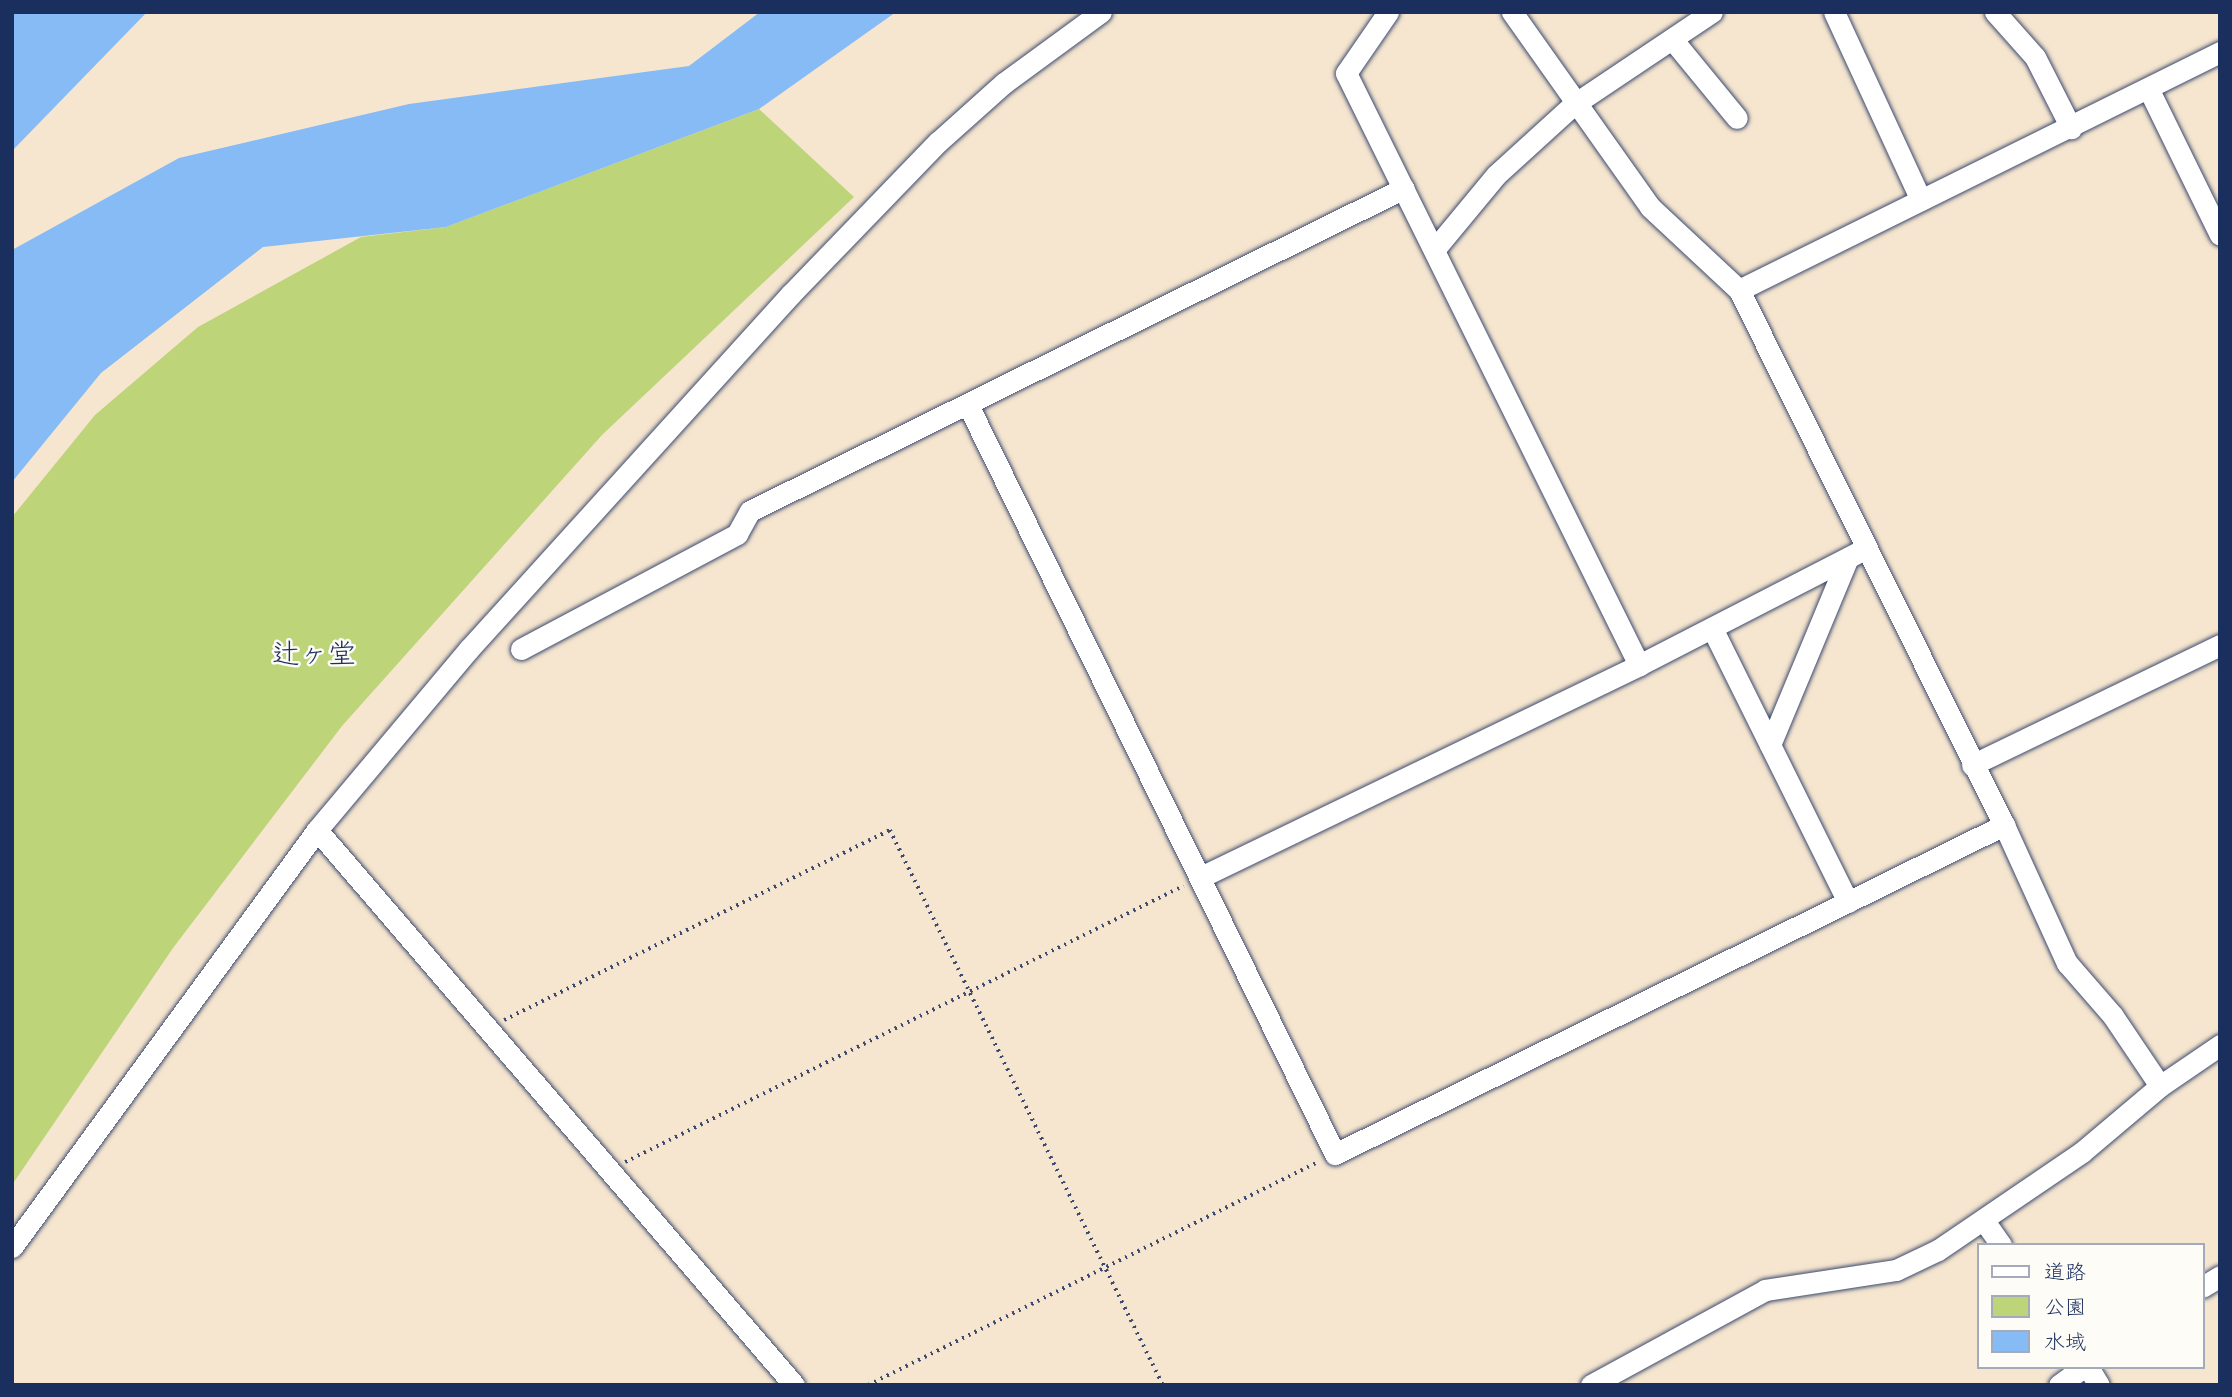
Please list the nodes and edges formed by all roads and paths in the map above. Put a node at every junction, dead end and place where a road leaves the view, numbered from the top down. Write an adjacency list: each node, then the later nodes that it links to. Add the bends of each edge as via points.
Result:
1 (1101, 12): 28 (street, via 1003,83 791,294 469,649)
2 (1388, 12): 13 (street, via 1346,72)
3 (1511, 12): 10 (street)
4 (1712, 12): 7 (street)
5 (1834, 12): 14 (street)
6 (1995, 12): 12 (street, via 2035,57)
7 (1672, 39): 10 (street); 11 (street)
8 (2220, 52): 9 (street)
9 (2149, 90): 12 (street); 15 (street)
10 (1573, 105): 16 (street, via 1496,175); 17 (street, via 1650,207)
11 (1737, 118)
12 (2071, 128): 14 (street)
13 (1404, 188): 16 (street); 18 (street)
14 (1922, 200): 17 (street)
15 (2220, 235)
16 (1434, 250): 24 (street)
17 (1739, 290): 19 (street)
18 (968, 405): 23 (street, via 750,511 737,534); 29 (street)
19 (1867, 548): 20 (street); 26 (street)
20 (1848, 558): 21 (street); 25 (street)
21 (1712, 628): 24 (street); 25 (street)
22 (2220, 645): 26 (street)
23 (521, 649)
24 (1639, 665): 29 (street)
25 (1770, 745): 30 (street)
26 (1972, 765): 27 (street)
27 (2004, 825): 30 (street); 34 (street, via 2067,963 2113,1016)
28 (317, 830): 32 (street); 39 (street)
29 (1201, 877): 31 (path); 35 (street)
30 (1848, 902): 35 (street)
31 (971, 989): 32 (path, via 890,830); 36 (path); 40 (path)
32 (491, 1027): 36 (street)
33 (2220, 1045): 34 (street)
34 (2160, 1086): 37 (street, via 2082,1152)
35 (1335, 1154): 40 (path)
36 (611, 1169): 45 (street)
37 (1985, 1222): 38 (street); 48 (street, via 1896,1270 1765,1290)
38 (2000, 1243)
39 (12, 1247)
40 (1106, 1268): 46 (path); 47 (path)
41 (2220, 1276): 42 (street)
42 (2204, 1286)
43 (2083, 1369): 49 (street)
44 (2087, 1369): 50 (street)
45 (794, 1385)
46 (868, 1385)
47 (1163, 1385)
48 (1591, 1385)
49 (2059, 1385)
50 (2099, 1385)

